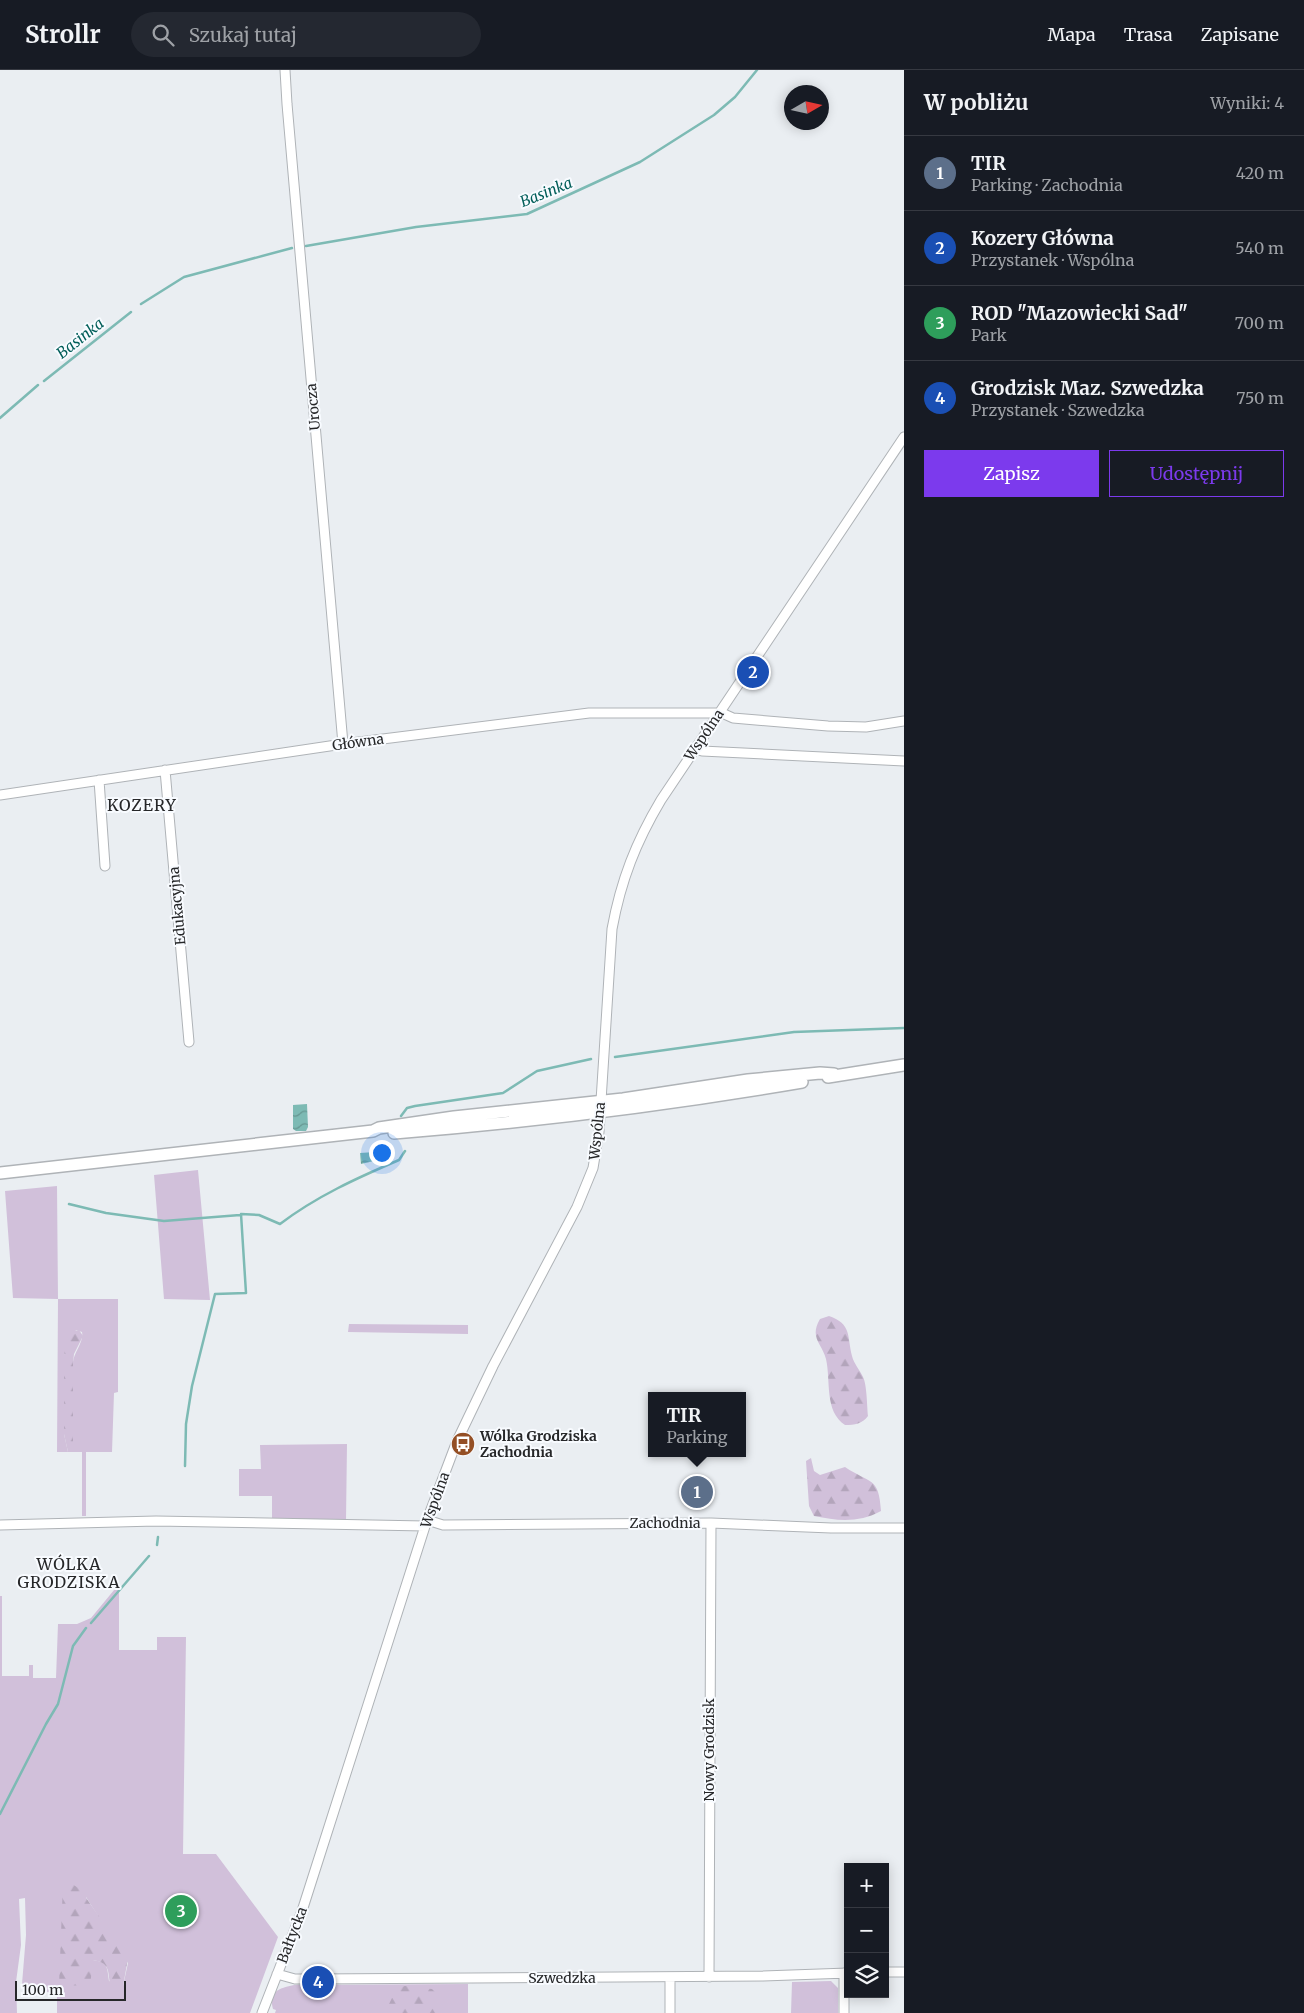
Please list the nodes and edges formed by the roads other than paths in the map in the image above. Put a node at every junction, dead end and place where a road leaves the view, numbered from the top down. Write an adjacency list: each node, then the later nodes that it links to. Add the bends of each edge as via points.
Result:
1 (285, 70): 5 (street, Urocza)
2 (904, 437): 3 (street, Wspólna)
3 (719, 713): 4 (street, Główna, via 733,718 828,726); 5 (street, Główna, via 589,712); 6 (street, Wspólna)
4 (904, 721)
5 (343, 744): 8 (street, Główna)
6 (694, 749): 7 (street); 14 (street, Wspólna, via 647,824 634,850 616,903 609,953)
7 (904, 761)
8 (164, 770): 9 (street, Główna); 12 (street, Edukacyjna)
9 (99, 780): 10 (street, Główna); 11 (street)
10 (0, 795)
11 (105, 866)
12 (189, 1042)
13 (904, 1065): 14 (main road, via 834,1074 744,1092)
14 (600, 1106): 15 (main road, via 454,1128 372,1132); 16 (street, Wspólna, via 596,1157 588,1182 473,1406)
15 (0, 1173)
16 (426, 1523): 17 (street, Zachodnia); 18 (street, Zachodnia, via 159,1521); 20 (street, Wspólna)
17 (711, 1523): 19 (street, Zachodnia); 26 (street, Nowy Grodzisk)
18 (0, 1524)
19 (904, 1528)
20 (320, 1856): 24 (street, Bałtycka)
21 (889, 1972): 22 (street)
22 (904, 1972)
23 (844, 1973): 26 (street, Szwedzka)
24 (277, 1974): 25 (street, Szwedzka, via 307,1979); 28 (street, Bałtycka)
25 (670, 1977): 26 (street, Szwedzka); 29 (street)
26 (709, 1977)
27 (845, 1998): 30 (street)
28 (262, 2013)
29 (670, 2013)
30 (844, 2013)

